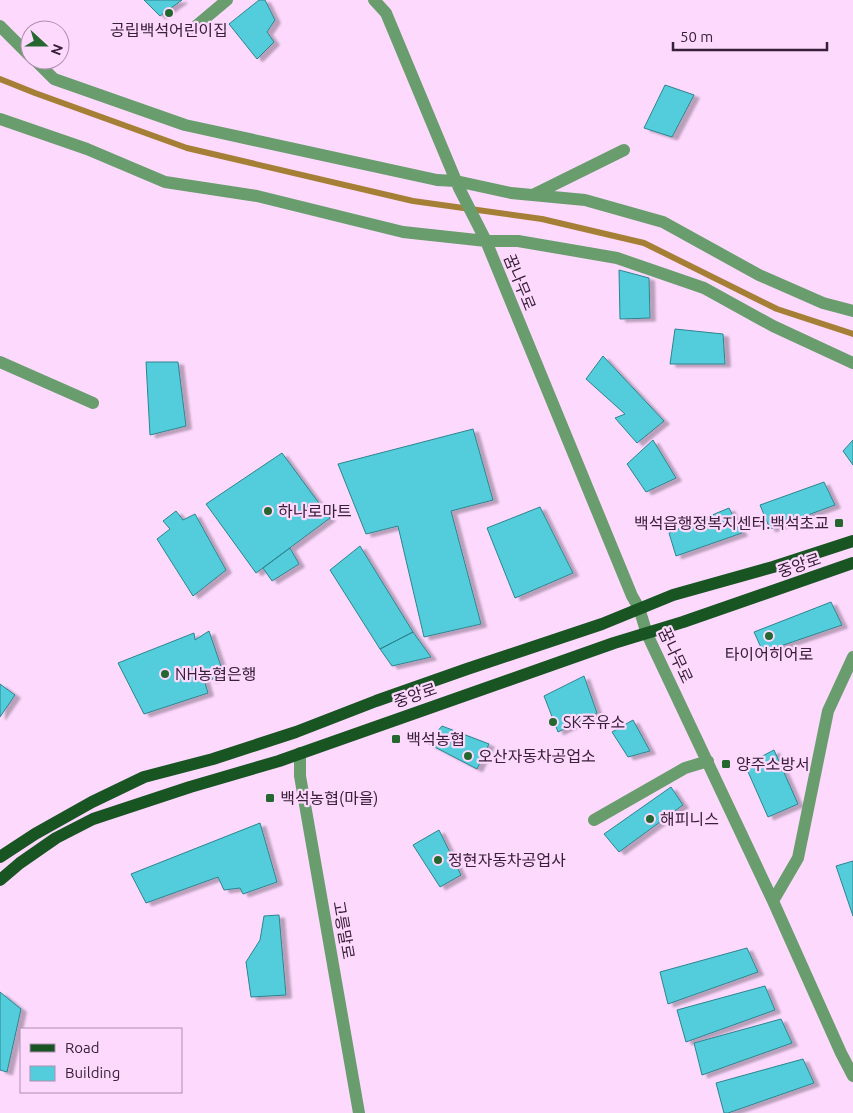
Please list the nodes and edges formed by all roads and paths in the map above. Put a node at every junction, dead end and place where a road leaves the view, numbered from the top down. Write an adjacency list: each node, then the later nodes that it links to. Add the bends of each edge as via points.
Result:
1 (227, 0): 4 (street)
2 (374, 0): 9 (street, via 386,13)
3 (0, 26): 5 (street)
4 (190, 31)
5 (20, 46)
6 (45, 70): 9 (street, via 54,79 185,125)
7 (0, 119): 11 (street, via 88,149 165,182 257,196 403,232)
8 (624, 150): 10 (street)
9 (457, 184): 10 (street); 11 (street, 꿈나무로)
10 (533, 195): 12 (street, via 585,200 663,222 759,275 823,303)
11 (486, 242): 14 (street, via 518,241 617,258 704,288 773,326); 18 (street, 꿈나무로)
12 (853, 311)
13 (0, 362): 15 (street)
14 (853, 363)
15 (93, 403)
16 (853, 541): 18 (main road, 중앙로)
17 (853, 563): 19 (main road, 중앙로)
18 (639, 608): 19 (street, 꿈나무로); 24 (main road, 중앙로, via 286,736 144,777 92,802)
19 (647, 634): 21 (main road, 중앙로); 22 (street, 꿈나무로)
20 (853, 658): 26 (street, via 828,711 798,858)
21 (300, 753): 25 (main road, 중앙로, via 93,820 56,838); 28 (street, 고릉말로, via 300,776)
22 (708, 761): 23 (street, via 686,768); 26 (street, 꿈나무로)
23 (594, 820)
24 (0, 857)
25 (0, 880)
26 (773, 901): 27 (street, 꿈나무로)
27 (853, 1076)
28 (359, 1113)

